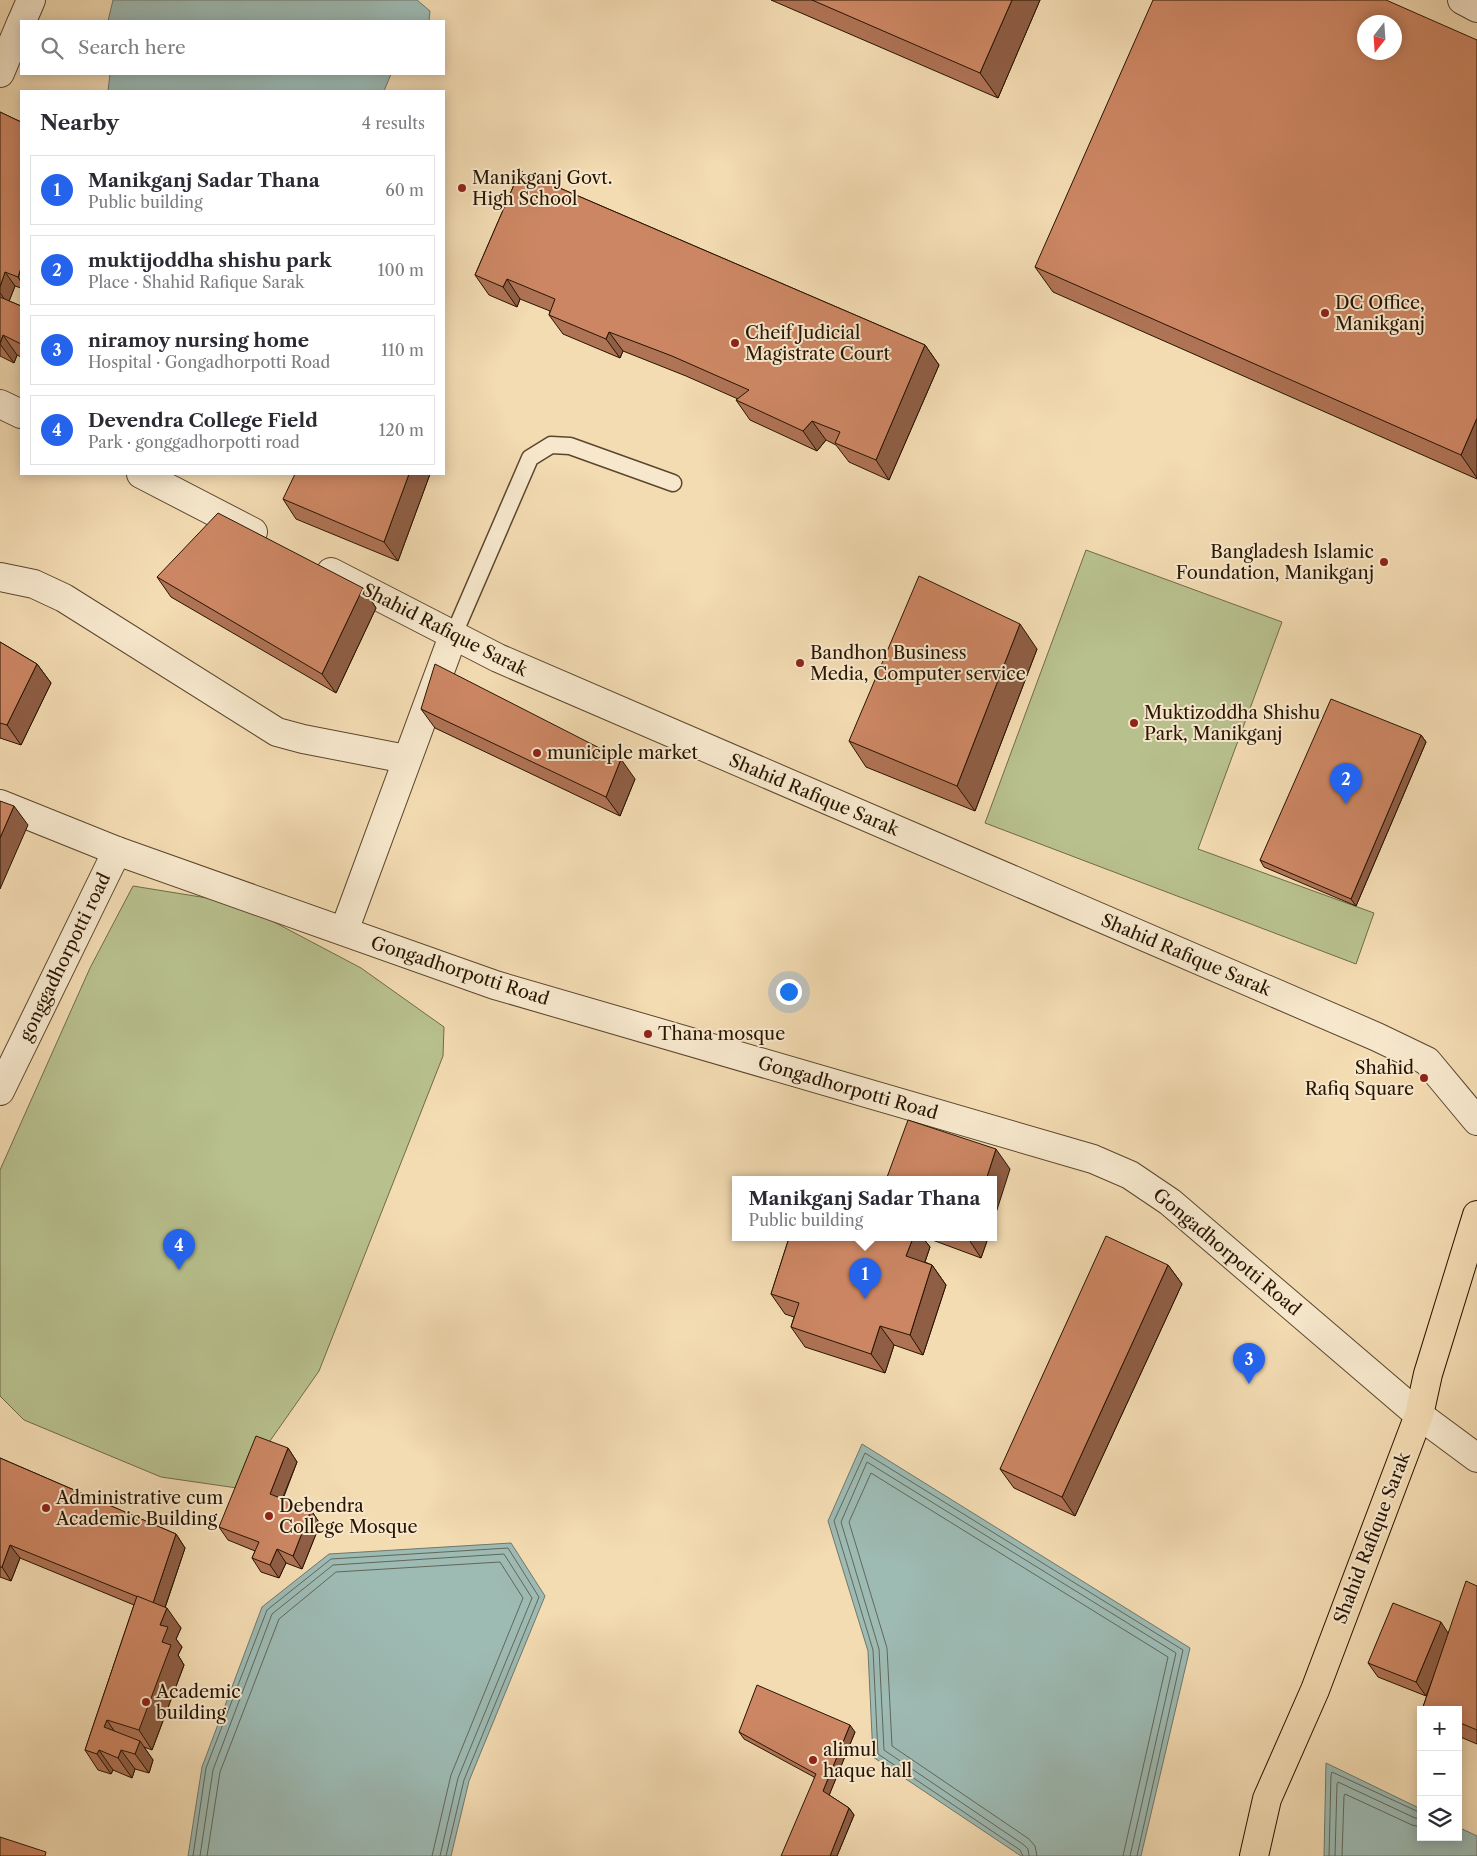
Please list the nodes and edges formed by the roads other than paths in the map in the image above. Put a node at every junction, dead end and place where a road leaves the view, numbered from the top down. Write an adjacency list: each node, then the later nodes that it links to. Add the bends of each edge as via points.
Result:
1 (31, 0): 4 (street)
2 (1462, 0): 3 (street)
3 (1477, 8)
4 (23, 20)
5 (20, 27): 6 (street)
6 (0, 73)
7 (0, 404): 8 (street)
8 (20, 414)
9 (143, 475): 11 (street)
10 (673, 483): 14 (lane, via 570,446 551,445 530,458)
11 (271, 541)
12 (306, 559): 14 (street, Shahid Rafique Sarak)
13 (0, 577): 15 (street, via 34,584 64,598 277,732)
14 (453, 636): 15 (street); 20 (street, Shahid Rafique Sarak, via 1394,1045 1427,1061)
15 (403, 769): 18 (street)
16 (0, 804): 17 (street, Gongadhorpotti Road)
17 (117, 851): 18 (street, Gongadhorpotti Road); 19 (street, gonggadhorpotti road)
18 (344, 931): 22 (street, Gongadhorpotti Road, via 495,985 1093,1159 1130,1175 1170,1202)
19 (0, 1091)
20 (1477, 1121)
21 (1477, 1215): 22 (main road, Shahid Rafique Sarak, via 1428,1374)
22 (1419, 1415): 23 (street, Gongadhorpotti Road); 24 (main road, Shahid Rafique Sarak, via 1315,1690)
23 (1477, 1458)
24 (1267, 1799): 25 (main road); 26 (main road, Shahid Rafique Sarak)
25 (1234, 1856)
26 (1254, 1856)

